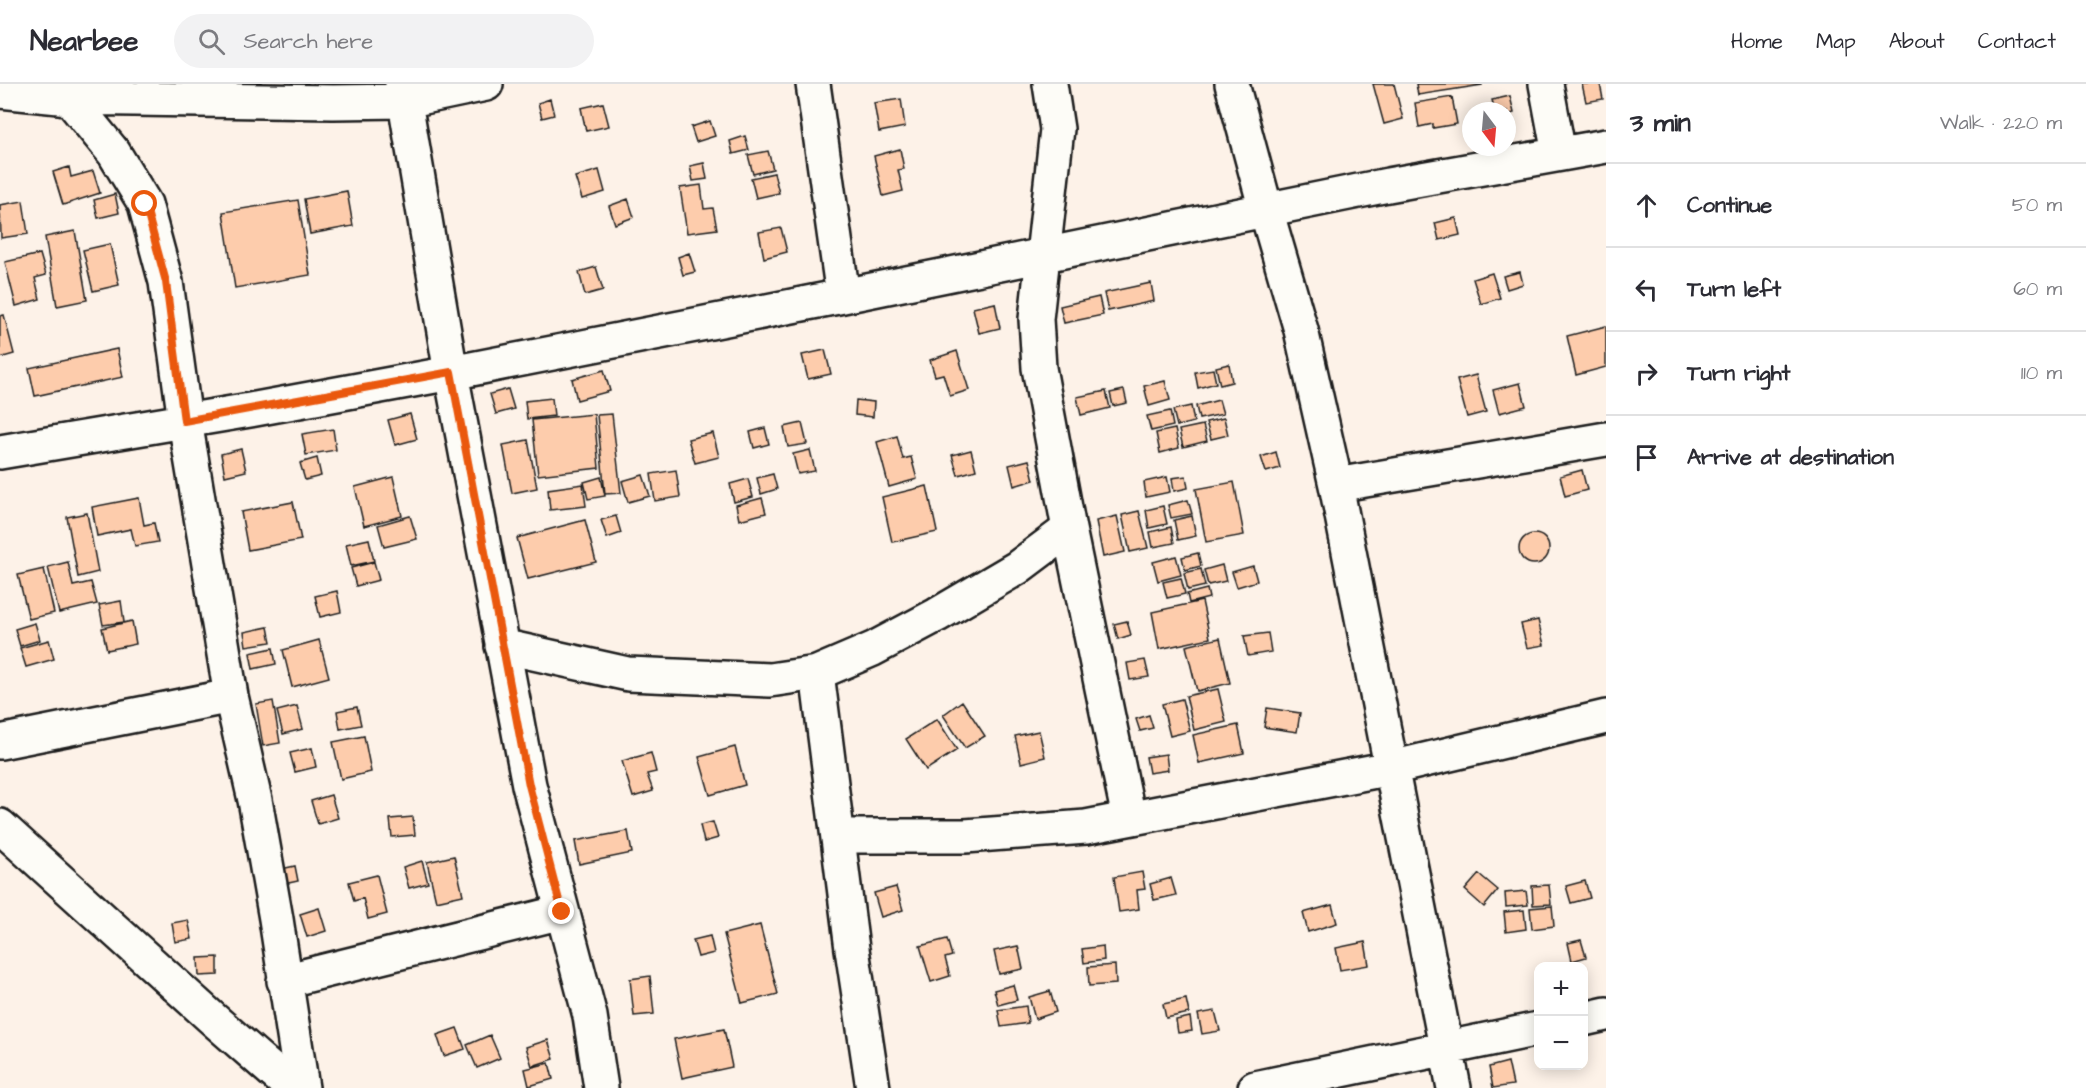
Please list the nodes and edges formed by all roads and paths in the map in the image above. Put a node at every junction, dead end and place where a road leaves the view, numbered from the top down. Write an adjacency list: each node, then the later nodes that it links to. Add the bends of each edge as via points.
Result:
1 (486, 84): 7 (street)
2 (813, 84): 13 (street)
3 (1050, 84): 12 (street, via 1057,129)
4 (1232, 84): 11 (street)
5 (1546, 84): 10 (street)
6 (0, 91): 8 (street)
7 (403, 93): 8 (street, via 333,102); 14 (street)
8 (69, 98): 15 (street, via 114,153 145,204 166,282)
9 (1606, 146): 10 (street)
10 (1559, 154): 11 (street)
11 (1266, 210): 12 (street); 18 (street, via 1301,330)
12 (1042, 255): 13 (street); 19 (street, via 1036,319 1039,368)
13 (843, 296): 14 (street)
14 (451, 372): 15 (street); 20 (street)
15 (184, 421): 17 (street); 22 (street)
16 (1606, 439): 18 (street)
17 (0, 452)
18 (1336, 485): 25 (street)
19 (1069, 529): 21 (street, via 1017,568 936,615); 26 (street)
20 (502, 646): 21 (street, via 628,674 770,680); 29 (street, via 529,785)
21 (817, 673): 28 (street)
22 (231, 696): 24 (street); 30 (street, via 255,801)
23 (1606, 717): 25 (street)
24 (0, 742)
25 (1391, 768): 26 (street); 34 (street)
26 (1129, 818): 28 (street, via 1086,826 965,836)
27 (0, 826): 35 (street)
28 (838, 836): 38 (street)
29 (562, 912): 30 (street); 37 (street, via 590,1016)
30 (284, 981): 36 (street)
31 (1606, 1014): 32 (street)
32 (1588, 1018)
33 (1534, 1030): 34 (street)
34 (1448, 1049): 39 (street); 40 (street)
35 (292, 1088)
36 (302, 1088)
37 (601, 1088)
38 (873, 1088)
39 (1254, 1088)
40 (1454, 1088)

